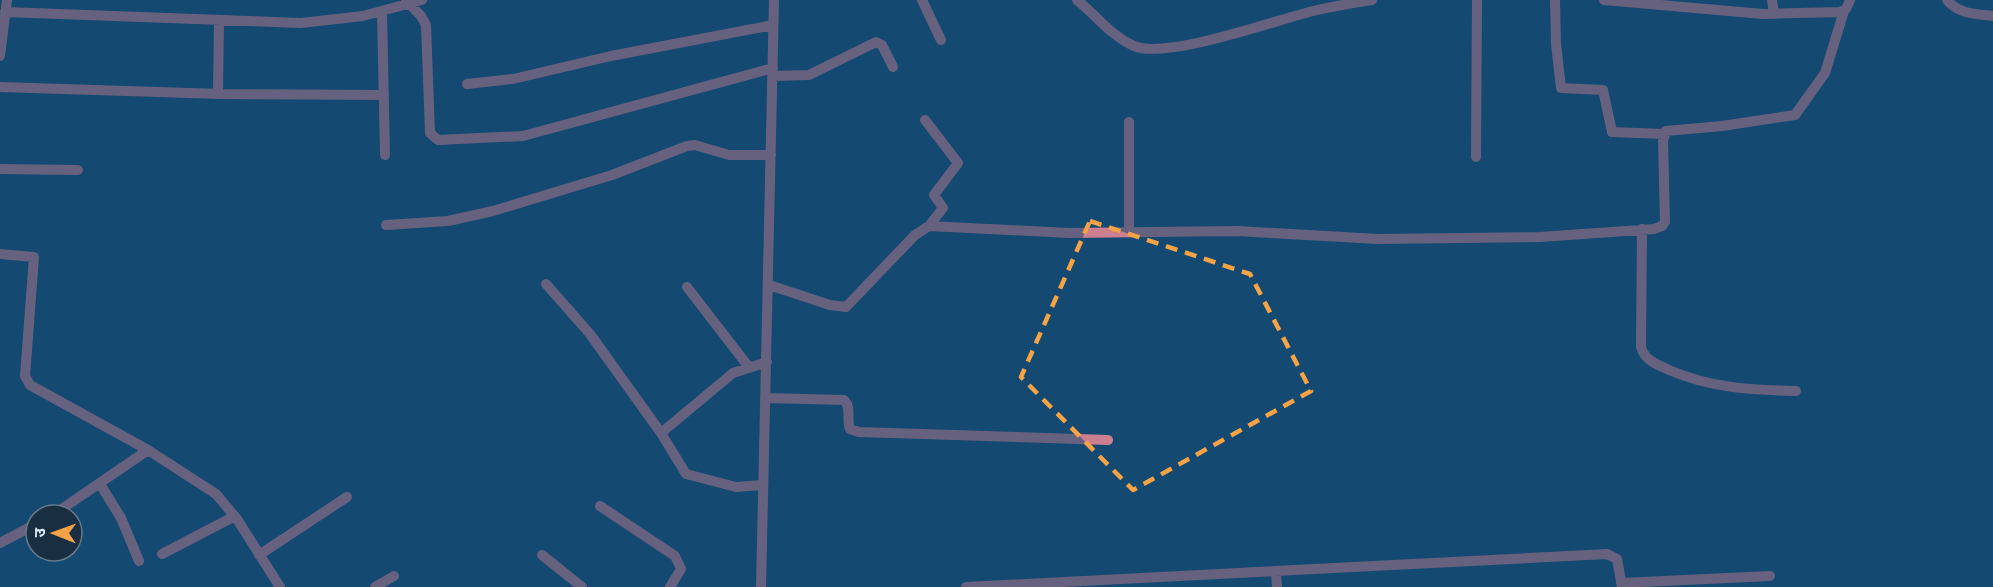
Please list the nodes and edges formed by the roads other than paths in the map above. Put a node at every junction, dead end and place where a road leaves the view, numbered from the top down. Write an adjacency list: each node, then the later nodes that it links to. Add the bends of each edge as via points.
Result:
1 (7, 0): 15 (street)
2 (774, 0): 20 (street)
3 (922, 0): 21 (street)
4 (1077, 0): 5 (street, via 1135,47 1152,49 1180,46)
5 (1372, 0)
6 (1477, 0): 34 (street)
7 (1555, 0): 31 (street, via 1561,88 1603,90 1612,132)
8 (1604, 0): 13 (street)
9 (1772, 0): 17 (street)
10 (1850, 0): 14 (street)
11 (1947, 0): 18 (street, via 1962,12)
12 (413, 2): 16 (street); 24 (street, via 426,25 430,133 438,140 523,136)
13 (1684, 4): 17 (street)
14 (1844, 11): 17 (street); 31 (street, via 1825,73 1795,115 1670,129)
15 (6, 12): 19 (street); 22 (street)
16 (382, 12): 19 (street, via 301,22); 28 (street)
17 (1774, 14)
18 (1993, 16)
19 (219, 21): 27 (street)
20 (773, 25): 24 (street); 25 (street, via 513,79)
21 (941, 40)
22 (0, 56)
23 (893, 68): 24 (street, via 882,45 876,42 817,72)
24 (781, 74): 33 (street)
25 (467, 84)
26 (0, 87): 27 (street)
27 (218, 94): 28 (street)
28 (384, 95): 32 (street)
29 (925, 120): 38 (street, via 958,163 934,195 943,208)
30 (1129, 122): 40 (street)
31 (1664, 134): 39 (street, via 1665,222)
32 (385, 155)
33 (771, 155): 37 (street, via 729,155 687,146 612,176 493,211 438,222); 44 (street)
34 (1476, 157)
35 (0, 169): 36 (street)
36 (78, 170)
37 (386, 225)
38 (929, 226): 40 (street); 44 (street, via 915,235 846,306 838,308)
39 (1642, 229): 40 (street, via 1461,239 1237,231); 47 (street, via 1641,347 1647,358 1684,376 1721,387)
40 (1129, 232)
41 (0, 254): 51 (street, via 34,257 26,381 57,402)
42 (546, 284): 49 (street, via 590,334)
43 (687, 287): 46 (street)
44 (777, 288): 45 (street)
45 (767, 362): 46 (street); 48 (street)
46 (748, 366): 49 (street, via 732,373)
47 (1796, 391)
48 (766, 398): 50 (street, via 844,400 848,405 848,425 859,432); 53 (street)
49 (661, 433): 53 (street, via 689,476 736,487)
50 (1108, 440)
51 (148, 450): 52 (street); 57 (street, via 216,494)
52 (100, 484): 55 (street); 63 (street, via 121,518)
53 (764, 485): 72 (street)
54 (347, 497): 61 (street)
55 (71, 503)
56 (600, 506): 71 (street, via 675,556 681,568)
57 (235, 516): 60 (street); 61 (street)
58 (24, 530): 59 (street)
59 (0, 543)
60 (162, 554)
61 (259, 555): 68 (street)
62 (542, 555): 70 (street)
63 (139, 561)
64 (1276, 572): 67 (street, via 1607,554 1617,559); 73 (street); 74 (street)
65 (394, 576): 69 (street)
66 (1770, 576): 67 (street)
67 (1621, 585)
68 (280, 587)
69 (375, 587)
70 (582, 587)
71 (670, 587)
72 (761, 587)
73 (966, 587)
74 (1277, 587)

